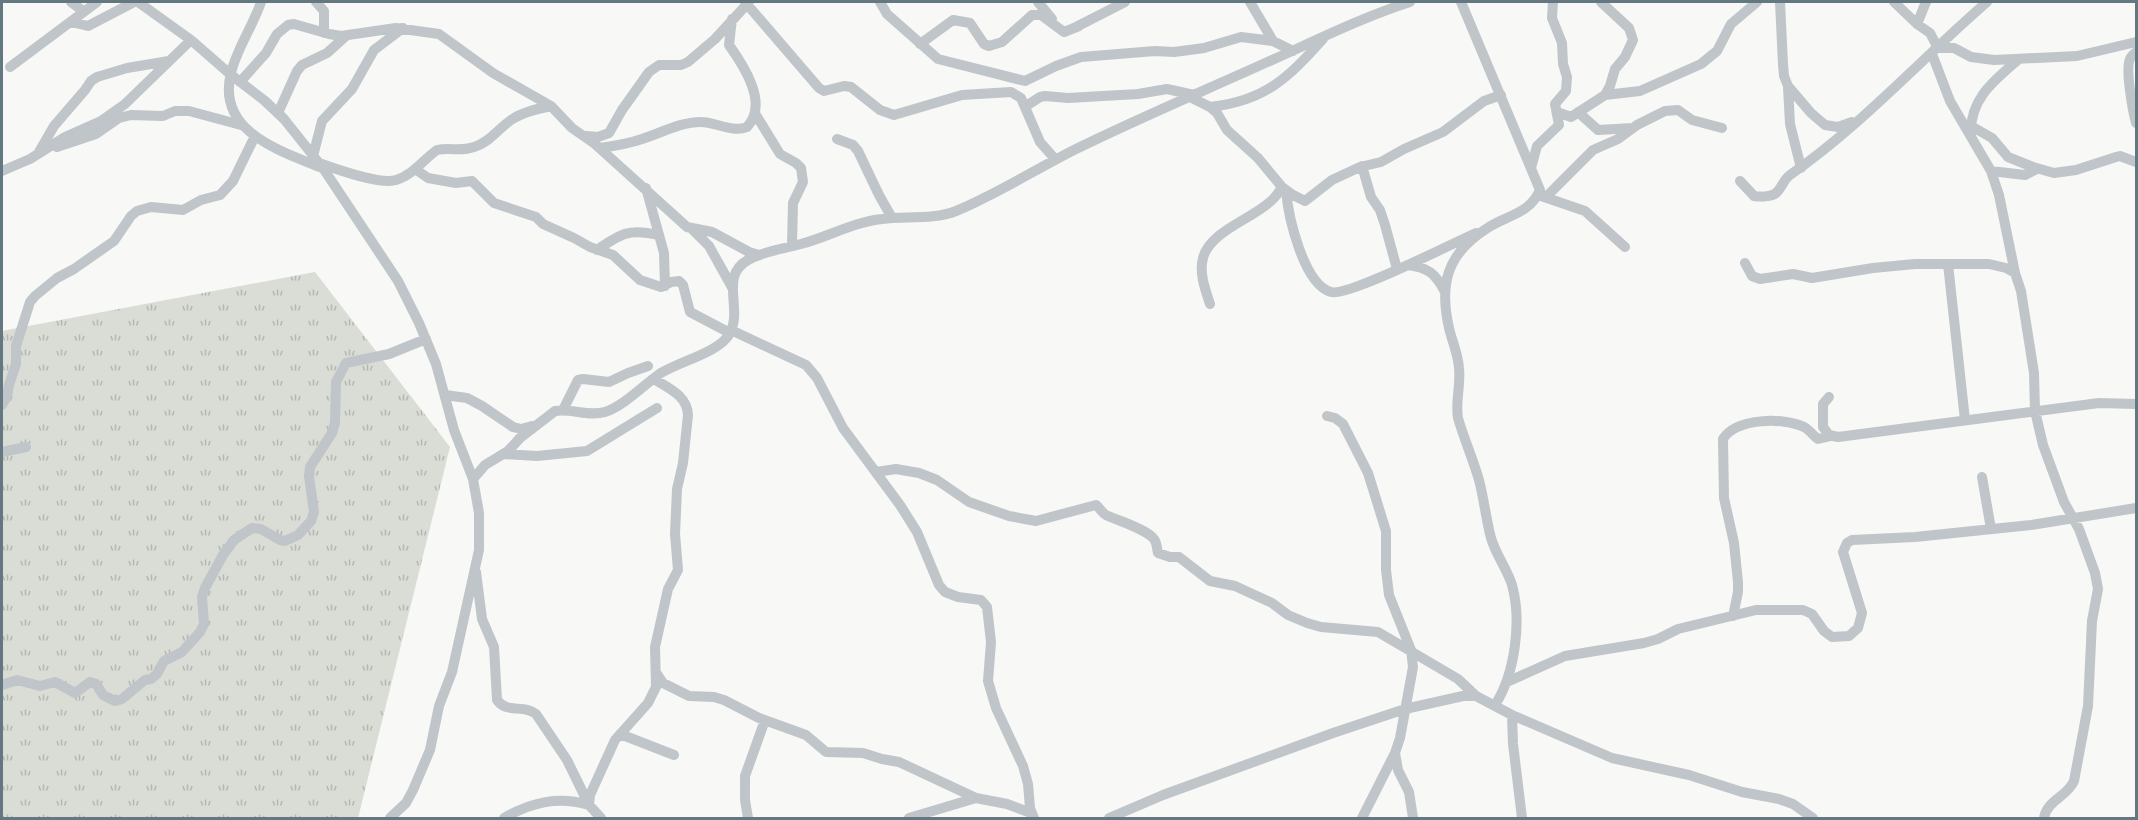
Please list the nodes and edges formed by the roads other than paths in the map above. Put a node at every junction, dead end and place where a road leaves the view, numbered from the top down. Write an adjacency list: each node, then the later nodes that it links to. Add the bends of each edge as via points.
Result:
1 (71, 2): 20 (street)
2 (97, 2): 20 (street)
3 (136, 2): 22 (street, via 87,26); 29 (street)
4 (261, 2): 39 (street)
5 (316, 2): 26 (street, via 324,11)
6 (747, 2): 21 (street); 47 (street, via 824,91 851,87 880,110 894,115 962,95 998,92 1015,93)
7 (880, 2): 32 (street, via 887,14)
8 (1038, 2): 24 (street, via 1060,25)
9 (1125, 2): 24 (street)
10 (1250, 2): 30 (street)
11 (1410, 2): 28 (street)
12 (1461, 2): 42 (street)
13 (1553, 2): 49 (street, via 1552,18 1563,43 1567,77 1566,91 1556,104)
14 (1601, 2): 43 (street, via 1629,28 1633,38)
15 (1757, 2): 43 (street, via 1731,24 1717,51 1701,64 1640,91)
16 (1780, 2): 41 (street, via 1784,76)
17 (1894, 2): 23 (street)
18 (1926, 2): 23 (street)
19 (1987, 2): 34 (street)
20 (83, 11): 22 (street)
21 (732, 19): 52 (street, via 728,43 746,74 755,98); 60 (street, via 688,62 659,65 649,72 609,133)
22 (71, 22): 38 (street)
23 (1917, 24): 34 (street, via 1930,33)
24 (1079, 26): 32 (street, via 1064,32 1041,15 1032,15 1002,42 990,46 984,44 970,23 953,20)
25 (403, 28): 27 (street); 46 (street, via 439,34 493,73); 66 (street, via 374,50 352,88 322,121)
26 (324, 33): 27 (street); 40 (street, via 294,24 282,28)
27 (346, 35): 51 (street, via 327,53 302,65)
28 (1326, 37): 33 (street); 48 (street, via 1299,67 1267,91)
29 (191, 40): 37 (street); 39 (street)
30 (1274, 41): 32 (street, via 1241,37 1184,51 1095,55 1068,61 1025,81 938,58); 33 (street)
31 (2136, 42): 36 (street, via 2077,56)
32 (920, 44)
33 (1293, 51): 44 (street)
34 (1935, 51): 36 (street, via 1954,48 1971,57); 53 (street); 58 (street, via 1950,101)
35 (2136, 52): 45 (street, via 2129,63)
36 (2019, 59): 58 (street, via 1984,92 1972,114)
37 (170, 61): 63 (street, via 125,104); 63 (street, via 127,68 91,81)
38 (10, 67)
39 (230, 74): 40 (street); 55 (street, via 232,109)
40 (240, 82): 51 (street)
41 (1788, 86): 53 (street, via 1825,125 1838,127); 69 (street, via 1790,124)
42 (1501, 95): 67 (street, via 1484,102 1443,132 1381,162); 68 (street)
43 (1605, 95): 50 (street)
44 (1192, 96): 47 (street, via 1167,89 1138,94 1045,96); 48 (street); 64 (street)
45 (2134, 100): 54 (street)
46 (550, 106): 60 (street); 70 (street, via 513,119 476,147 437,150)
47 (1026, 106): 64 (street, via 1040,142)
48 (1210, 107): 76 (street, via 1236,140)
49 (1557, 112): 50 (street, via 1571,117); 68 (street, via 1559,127 1540,142)
50 (1578, 112): 56 (street, via 1598,130)
51 (278, 113): 66 (street)
52 (756, 115): 62 (street, via 742,130 702,122); 82 (street, via 780,154 802,171 802,184 793,203)
53 (1858, 120): 69 (street)
54 (2136, 123)
55 (242, 125): 59 (street); 63 (street, via 180,111 163,116 131,115 119,118 96,134)
56 (1633, 128): 57 (street, via 1674,108 1692,120); 77 (street, via 1593,150)
57 (1722, 128)
58 (1971, 131): 71 (street, via 1992,138 2008,157); 73 (street)
59 (255, 136): 66 (street, via 292,156); 101 (street, via 232,182 220,195 183,210 151,207 137,211 114,241 35,296 16,346 16,364)
60 (584, 136): 62 (street)
61 (837, 139): 78 (street, via 858,151)
62 (600, 147): 75 (street)
63 (34, 156): 72 (street)
64 (1055, 159): 78 (street, via 953,212)
65 (2136, 161): 71 (street, via 2120,156 2076,170 2054,173)
66 (318, 162): 70 (street, via 388,181 396,181); 95 (street, via 398,281)
67 (1362, 166): 76 (street, via 1332,180 1306,201); 88 (street, via 1371,197)
68 (1531, 168): 77 (street)
69 (1801, 168): 74 (street, via 1770,195 1754,196)
70 (416, 169): 84 (street, via 428,178 456,183 471,181 494,203 536,218)
71 (2037, 169): 73 (street, via 2025,175)
72 (2, 171)
73 (1991, 171): 89 (street)
74 (1740, 181)
75 (646, 188): 79 (street); 81 (street)
76 (1284, 188): 88 (street, via 1296,242 1323,287 1340,292); 93 (street, via 1207,248 1202,265)
77 (1542, 196): 80 (street, via 1522,212); 83 (street, via 1585,211)
78 (892, 218): 82 (street, via 857,224)
79 (691, 229): 85 (street, via 712,232); 91 (street, via 709,246)
80 (1484, 230): 88 (street); 92 (street, via 1455,258 1446,278)
81 (658, 235): 84 (street, via 628,232); 90 (street, via 664,254)
82 (792, 245): 85 (street)
83 (1625, 248)
84 (597, 250): 90 (street, via 613,255 641,281)
85 (759, 255): 91 (street, via 734,273)
86 (1745, 263): 87 (street, via 1752,276 1760,279 1788,274 1812,278 1873,267)
87 (1948, 264): 89 (street, via 1989,264); 106 (street)
88 (1402, 267): 92 (street, via 1427,269)
89 (2015, 273): 104 (street, via 2034,373)
90 (665, 285): 94 (street, via 681,282 690,312)
91 (733, 290): 94 (street)
92 (1445, 293): 122 (street, via 1459,365 1458,418 1479,479 1492,540 1514,597 1515,636)
93 (1210, 304)
94 (731, 332): 97 (street, via 721,343); 112 (street, via 806,365 843,428)
95 (426, 339): 98 (street); 123 (street, via 389,354 346,363 336,382 332,433 310,467 314,512 311,520 298,535 285,541 252,528 234,540 205,588 204,624 200,632 180,654 164,661 151,679 116,701 90,682 75,693 55,681 40,686 17,680)
96 (648, 366): 103 (street, via 609,382 578,380)
97 (654, 379): 103 (street, via 607,412); 121 (street, via 683,399 688,408 677,489 678,570 668,589 655,647)
98 (445, 395): 107 (street, via 467,398 513,427); 114 (street)
99 (1829, 397): 108 (street, via 1822,404 1822,420)
100 (2136, 404): 104 (street, via 2099,403)
101 (2, 405)
102 (657, 408): 111 (street, via 587,451 537,456)
103 (563, 410): 107 (street, via 555,411)
104 (2035, 411): 106 (street); 116 (street, via 2043,445)
105 (1327, 416): 120 (street, via 1343,424 1368,473 1386,531 1389,595)
106 (1965, 420): 108 (street)
107 (537, 425): 111 (street)
108 (1831, 436): 119 (street, via 1818,439 1800,426 1762,421 1734,428 1723,439 1724,498 1738,582)
109 (26, 447): 110 (street)
110 (2, 452)
111 (503, 454): 114 (street, via 485,465)
112 (876, 472): 120 (street, via 896,469 920,473 969,502 1036,521 1096,505 1106,515 1152,538 1158,553 1180,558 1211,582 1236,586 1307,623 1374,630); 133 (street, via 917,532 939,585 958,597 981,600 987,607 991,642 988,681 1023,766)
113 (1982, 477): 117 (street)
114 (473, 479): 118 (street, via 479,513)
115 (2136, 508): 116 (street)
116 (2074, 518): 117 (street); 147 (street, via 2098,589 2092,621 2088,706 2074,783 2049,806)
117 (1991, 529): 119 (street, via 1847,543 1844,558 1862,613 1858,628 1849,636 1832,637 1812,614 1803,610 1763,609)
118 (476, 566): 135 (street, via 482,619 494,647 497,700 507,708 529,709 536,714 567,760); 137 (street, via 430,750 408,800)
119 (1733, 616): 122 (street, via 1678,629 1644,643 1565,656)
120 (1410, 650): 124 (street, via 1458,679); 126 (street, via 1413,670)
121 (657, 674): 128 (street, via 663,683 689,696 714,697); 129 (street, via 654,695)
122 (1507, 682): 125 (street)
123 (2, 685)
124 (1476, 696): 125 (street); 126 (street)
125 (1495, 705): 127 (street)
126 (1405, 709): 130 (street); 142 (street, via 1305,742)
127 (1512, 715): 145 (street); 146 (street, via 1612,758 1779,799)
128 (765, 720): 132 (street, via 806,735 826,752 863,753 899,762); 140 (street, via 745,776)
129 (620, 734): 131 (street); 135 (street, via 611,746)
130 (1395, 753): 143 (street); 144 (street, via 1409,792)
131 (674, 755)
132 (976, 798): 134 (street); 141 (street)
133 (1029, 800): 134 (street); 136 (street)
134 (1007, 804): 136 (street)
135 (589, 805): 138 (street, via 563,799 547,801); 139 (street)
136 (1032, 816)
137 (390, 819)
138 (504, 819)
139 (602, 819)
140 (748, 819)
141 (909, 819)
142 (1109, 819)
143 (1362, 819)
144 (1413, 819)
145 (1522, 819)
146 (1814, 819)
147 (2044, 819)

